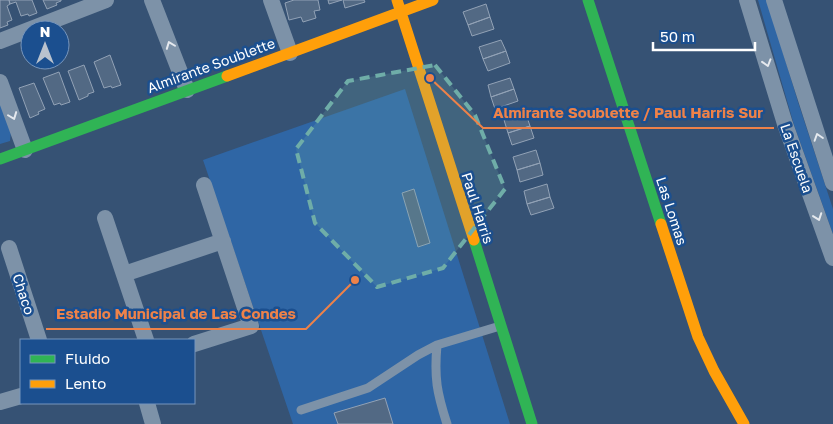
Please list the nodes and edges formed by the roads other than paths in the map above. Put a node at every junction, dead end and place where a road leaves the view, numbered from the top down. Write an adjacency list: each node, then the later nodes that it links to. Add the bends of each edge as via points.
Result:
1 (106, 0): 10 (street)
2 (152, 0): 13 (street, one-way to 2)
3 (271, 0): 11 (street)
4 (397, 0): 9 (street, Paul Harris)
5 (433, 0): 9 (street, Almirante Soublette)
6 (588, 0): 35 (street, Las Lomas, via 698,337)
7 (747, 0): 21 (street, La Escuela, one-way to 21, via 785,124)
8 (774, 0): 16 (street, La Escuela, one-way to 8)
9 (400, 12): 11 (street, Almirante Soublette); 23 (street, Paul Harris)
10 (0, 41)
11 (290, 53): 13 (street, Almirante Soublette)
12 (0, 82): 14 (street, one-way to 14)
13 (187, 90): 14 (street, Almirante Soublette)
14 (26, 150): 15 (street, Almirante Soublette)
15 (0, 159)
16 (833, 183)
17 (204, 185): 19 (street)
18 (105, 218): 22 (street)
19 (223, 241): 22 (street); 26 (street, via 251,326)
20 (9, 248): 24 (street, Chaco)
21 (833, 258)
22 (124, 274): 25 (street)
23 (500, 326): 27 (lane); 34 (street, Paul Harris)
24 (39, 339)
25 (146, 339)
26 (195, 344)
27 (437, 345): 31 (lane, via 368,388); 33 (lane, via 436,382)
28 (20, 396): 29 (street)
29 (0, 402)
30 (147, 404): 32 (street)
31 (300, 410)
32 (153, 424)
33 (448, 424)
34 (532, 424)
35 (744, 424)

